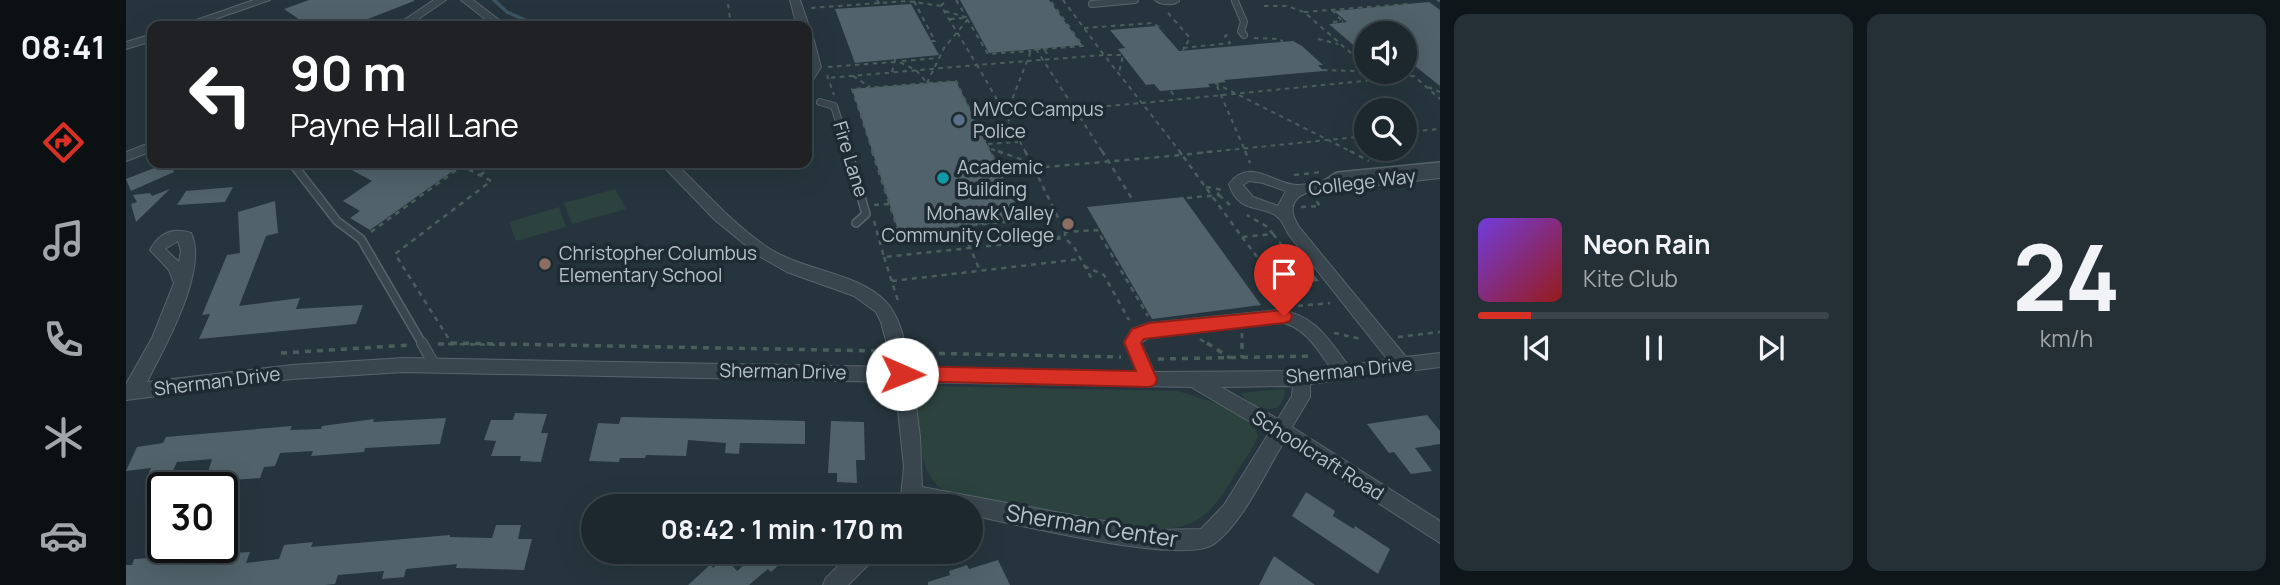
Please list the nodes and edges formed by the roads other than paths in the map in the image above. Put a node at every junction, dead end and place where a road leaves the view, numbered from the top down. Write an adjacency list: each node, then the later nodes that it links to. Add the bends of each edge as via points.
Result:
1 (265, 0): 8 (street)
2 (441, 0): 9 (street)
3 (466, 0): 10 (street)
4 (795, 0): 11 (street)
5 (1135, 0): 7 (lane)
6 (1235, 1): 12 (lane, via 1244,35)
7 (1092, 4)
8 (200, 21)
9 (409, 21)
10 (494, 21)
11 (801, 21)
12 (1233, 34)
13 (147, 39): 14 (street)
14 (126, 46)
15 (812, 54): 16 (street)
16 (812, 72)
17 (820, 102): 27 (lane, Fire Lane, via 835,106 865,206 866,214)
18 (147, 148): 19 (street)
19 (126, 157)
20 (1440, 166): 24 (lane, via 1338,176)
21 (296, 168): 31 (lane, via 337,221 361,239)
22 (672, 168): 33 (street, via 762,252 791,268 855,290 879,305 895,335)
23 (1440, 173): 24 (street, College Way)
24 (1324, 185): 25 (street, College Way)
25 (1297, 190): 26 (street, College Way, via 1284,202); 26 (street, via 1259,177 1238,180 1236,188 1242,196)
26 (1284, 215): 30 (street)
27 (856, 223)
28 (182, 284): 37 (street, via 177,303)
29 (1440, 360): 30 (street, Sherman Drive)
30 (1402, 365): 32 (street, Sherman Drive)
31 (435, 366): 33 (street, Sherman Drive); 37 (street, Sherman Drive, via 292,372)
32 (1344, 373): 34 (street, Sherman Drive); 35 (street, via 1308,325 1284,316 1138,334 1132,342)
33 (902, 374): 35 (street, Sherman Drive); 39 (street, via 915,472)
34 (1303, 378): 36 (street, Sherman Drive); 38 (street, Sherman Center, via 1301,397)
35 (1149, 379): 36 (street, Sherman Drive)
36 (1194, 380): 38 (street, Schoolcraft Road)
37 (129, 391)
38 (1281, 430): 40 (street, Sherman Center, via 1231,512 1207,537 1197,540 1152,540); 41 (street, Schoolcraft Road)
39 (913, 494)
40 (983, 512)
41 (1440, 533)
42 (854, 564): 43 (street)
43 (833, 585)

